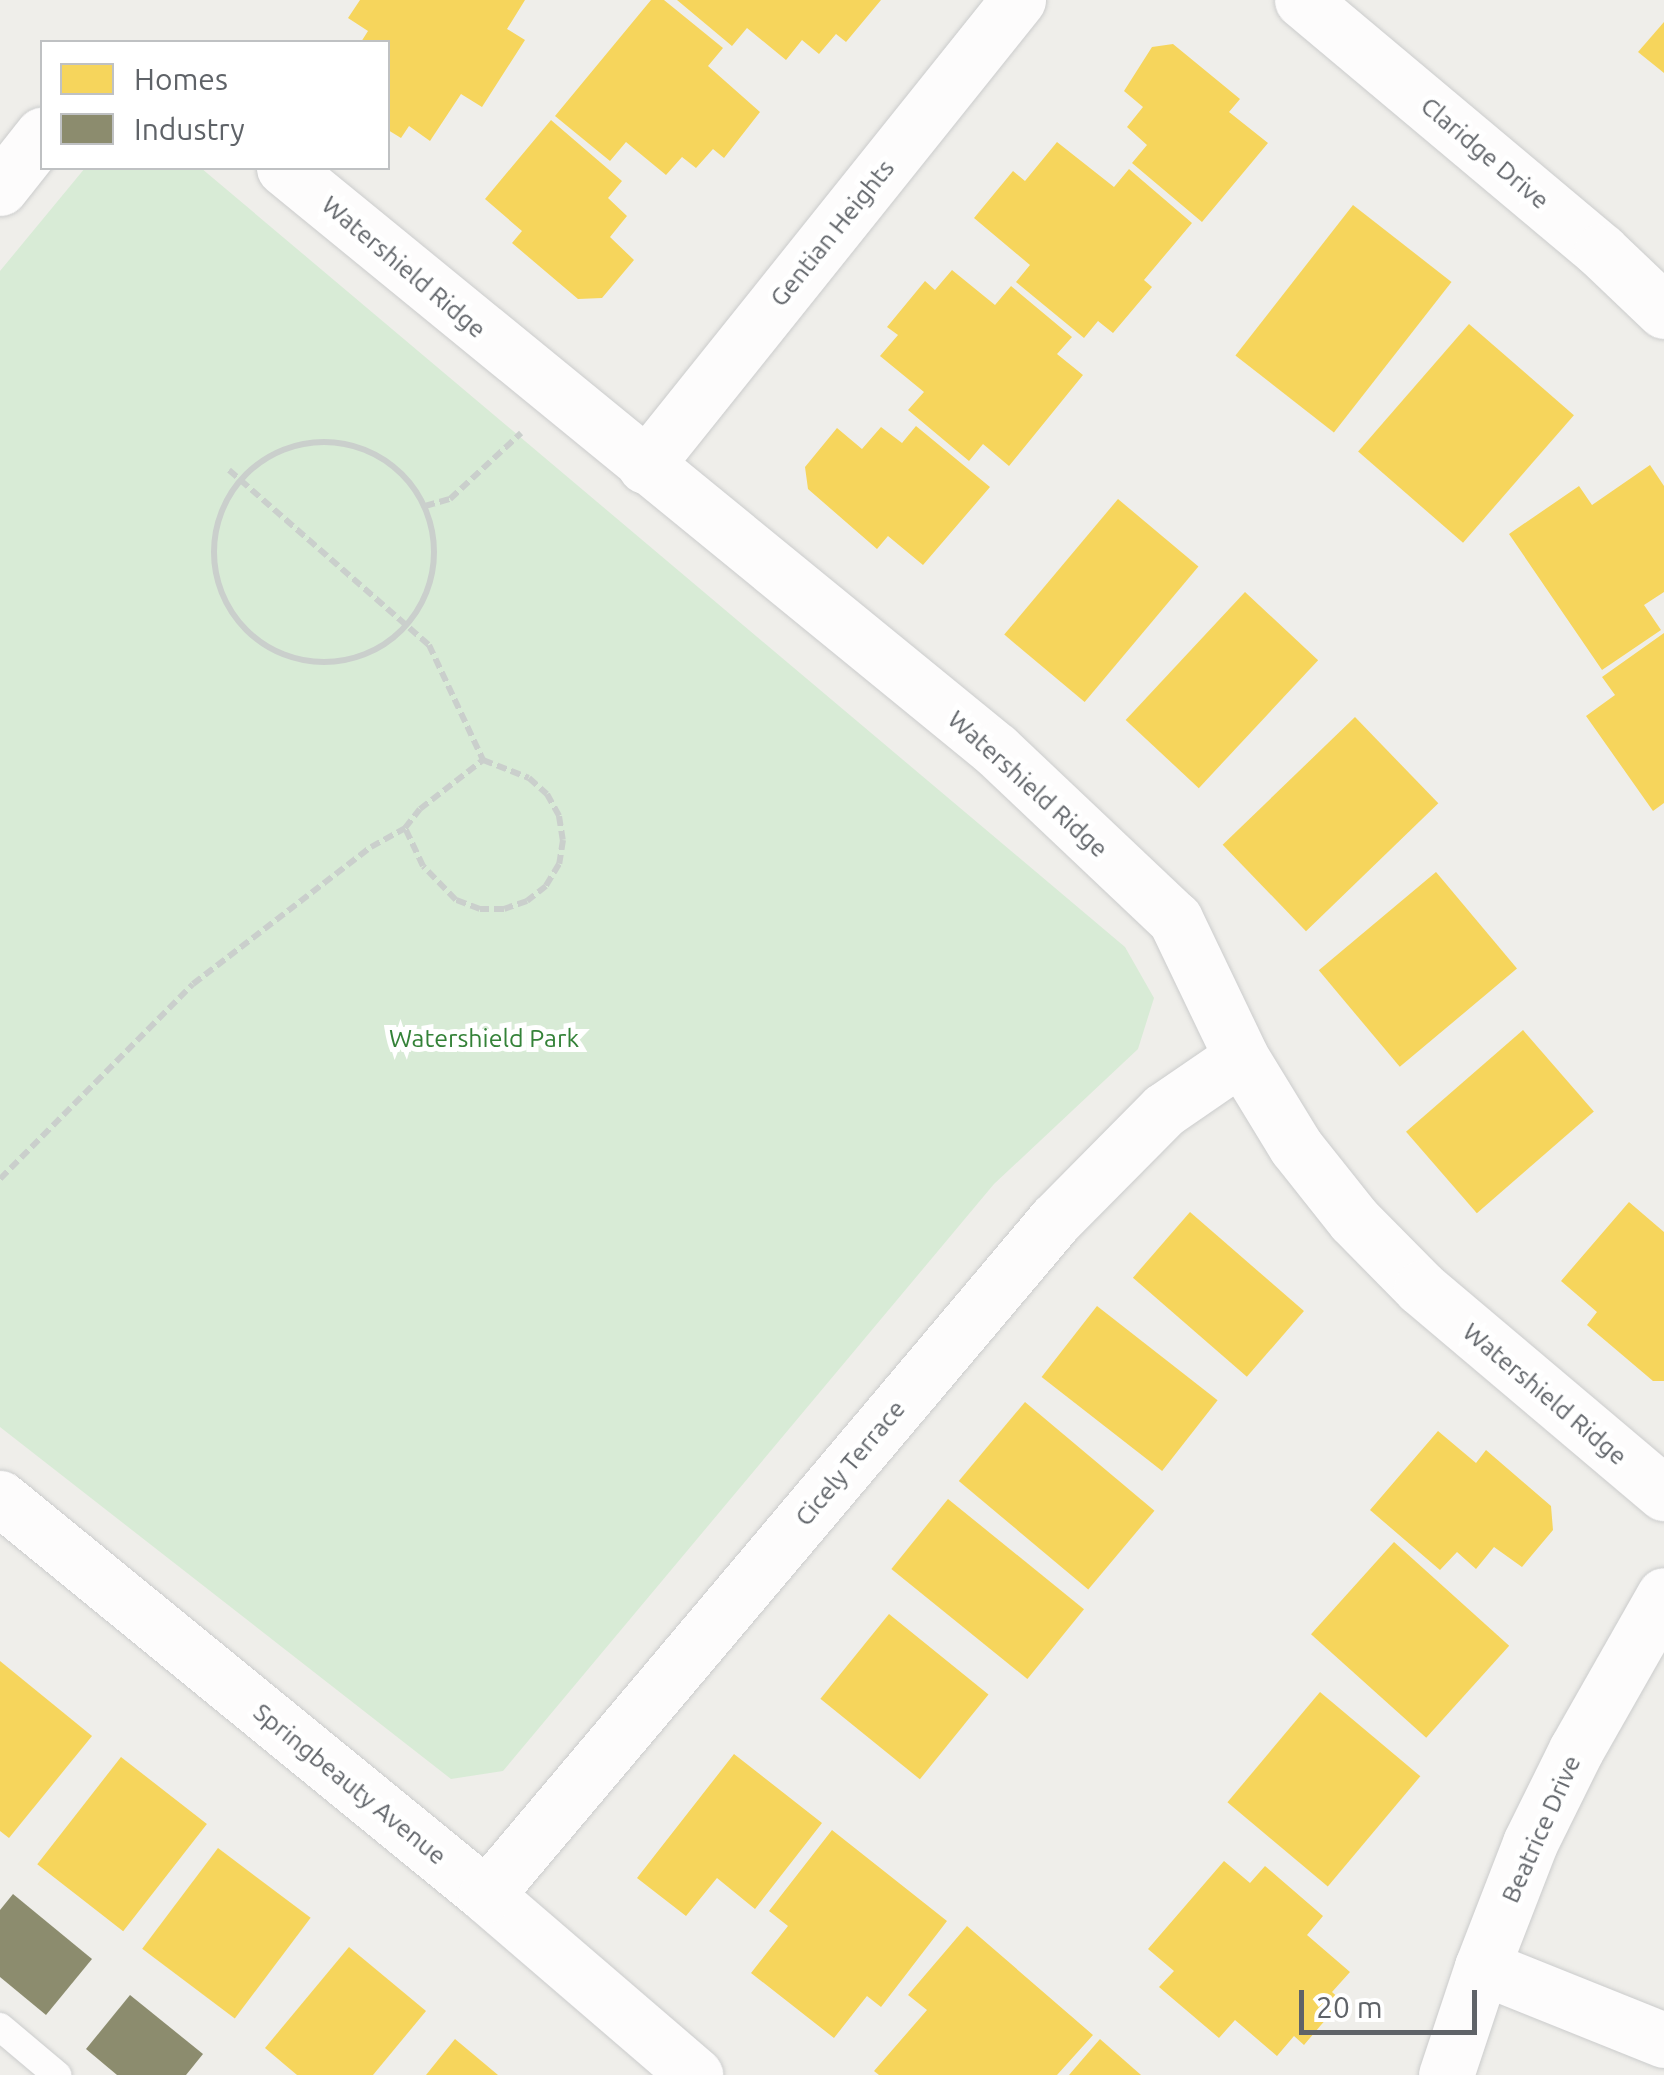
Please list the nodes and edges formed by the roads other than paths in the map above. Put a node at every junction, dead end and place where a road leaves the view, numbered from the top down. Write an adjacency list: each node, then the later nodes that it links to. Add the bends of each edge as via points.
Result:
1 (1018, 0): 7 (street, Gentian Heights)
2 (1302, 0): 6 (street, Claridge Drive)
3 (40, 138): 5 (street)
4 (286, 170): 7 (street, Watershield Ridge)
5 (0, 188)
6 (1664, 311)
7 (645, 466): 8 (street, Watershield Ridge, via 996,750 1175,919)
8 (1241, 1056): 9 (street, Watershield Ridge, via 1296,1148 1354,1220 1421,1288); 12 (street, Cicely Terrace, via 1164,1110 1055,1220)
9 (1664, 1494)
10 (0, 1498): 12 (street, Springbeauty Avenue)
11 (1664, 1595): 13 (street, Beatrice Drive, via 1538,1828)
12 (486, 1896): 17 (street, Springbeauty Avenue)
13 (1482, 1967): 15 (street); 18 (street, Beatrice Drive)
14 (0, 2027): 16 (lane)
15 (1664, 2040)
16 (58, 2075)
17 (695, 2075)
18 (1446, 2075)

